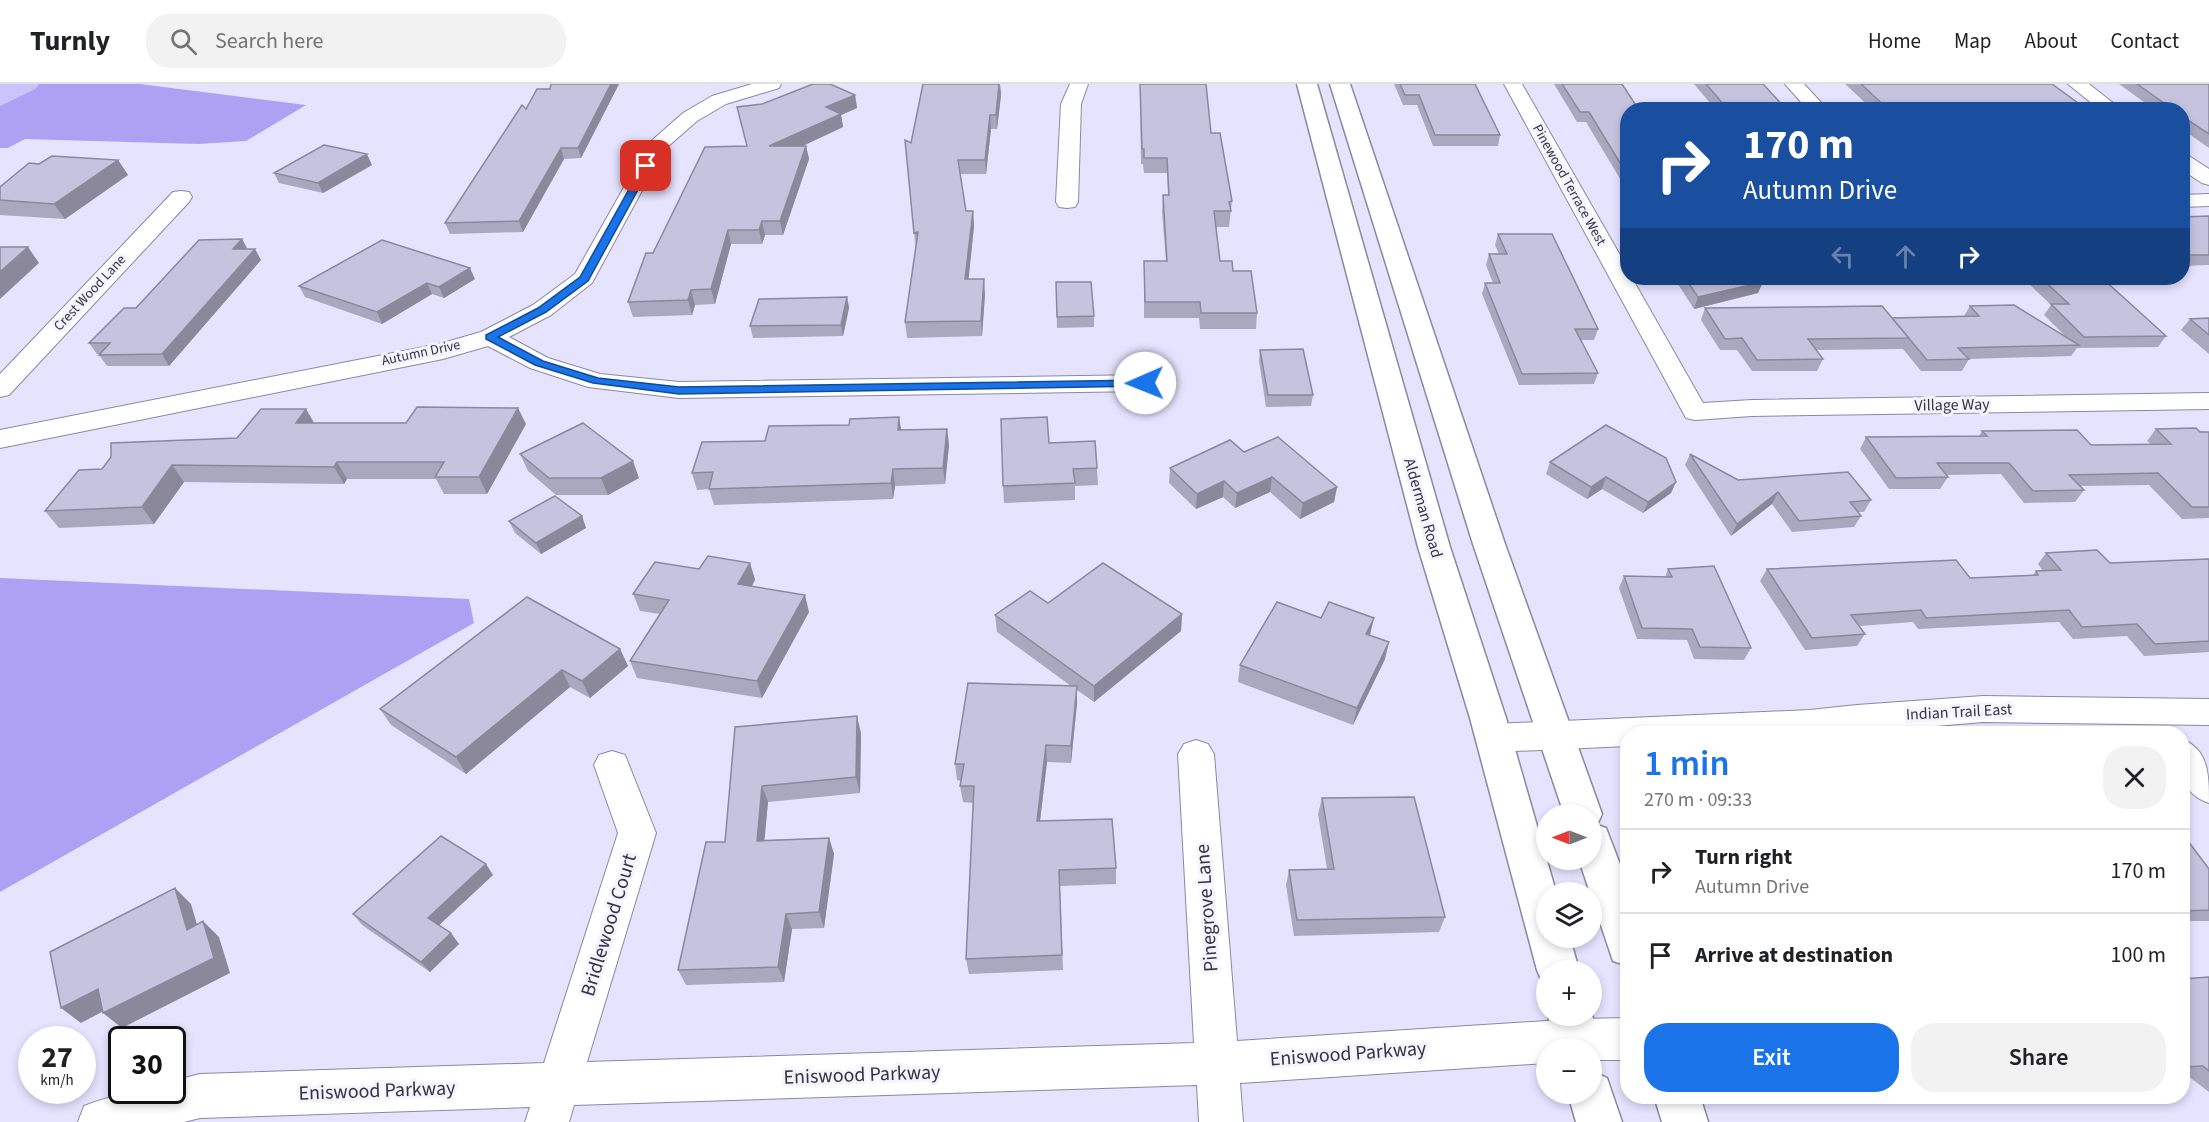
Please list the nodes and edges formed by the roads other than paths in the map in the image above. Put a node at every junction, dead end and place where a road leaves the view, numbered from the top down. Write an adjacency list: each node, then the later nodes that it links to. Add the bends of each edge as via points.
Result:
1 (772, 84): 8 (street, Autumn Drive)
2 (1079, 84): 16 (street, via 1071,104)
3 (1307, 84): 30 (main road, Alderman Road, via 1434,547)
4 (1340, 84): 29 (main road, via 1485,532)
5 (1513, 84): 17 (street, Pinewood Terrace West)
6 (1794, 84): 9 (street)
7 (2078, 84): 10 (street)
8 (743, 87): 19 (street, Autumn Drive, via 690,117 656,147 584,278 542,310)
9 (1811, 102)
10 (2102, 102)
11 (2190, 166): 12 (street)
12 (2209, 179)
13 (181, 197): 21 (street, Crest Wood Lane)
14 (2209, 200): 15 (street)
15 (2190, 201)
16 (1067, 202)
17 (1620, 277)
18 (1625, 285): 23 (street, Pinewood Terrace West)
19 (490, 337): 20 (street, via 539,363 597,381 679,390); 24 (street, Autumn Drive, via 443,351)
20 (1145, 383)
21 (0, 389)
22 (2209, 401): 23 (street, Village Way)
23 (1695, 412)
24 (0, 439)
25 (2209, 712): 26 (street, Indian Trail East)
26 (2159, 722): 27 (street, Indian Trail East, via 1983,709)
27 (1771, 726)
28 (1620, 734): 29 (street, Indian Trail East)
29 (1557, 737): 30 (street, Indian Trail East); 35 (main road)
30 (1494, 738): 37 (main road, Alderman Road)
31 (1196, 754): 41 (street, Pinegrove Lane)
32 (2190, 763): 34 (street)
33 (612, 765): 42 (street, Bridlewood Court, via 637,833)
34 (2209, 788)
35 (1580, 804)
36 (1602, 869): 38 (main road)
37 (1536, 893)
38 (1620, 922)
39 (1575, 1035): 40 (street, Eniswood Parkway); 41 (street, Eniswood Parkway)
40 (1620, 1038)
41 (1218, 1063): 42 (street, Eniswood Parkway); 46 (street, Pinegrove Lane)
42 (553, 1104): 45 (street, Eniswood Parkway, via 200,1096)
43 (1594, 1104): 47 (main road)
44 (1679, 1104): 48 (main road)
45 (100, 1122)
46 (1221, 1122)
47 (1599, 1122)
48 (1685, 1122)

